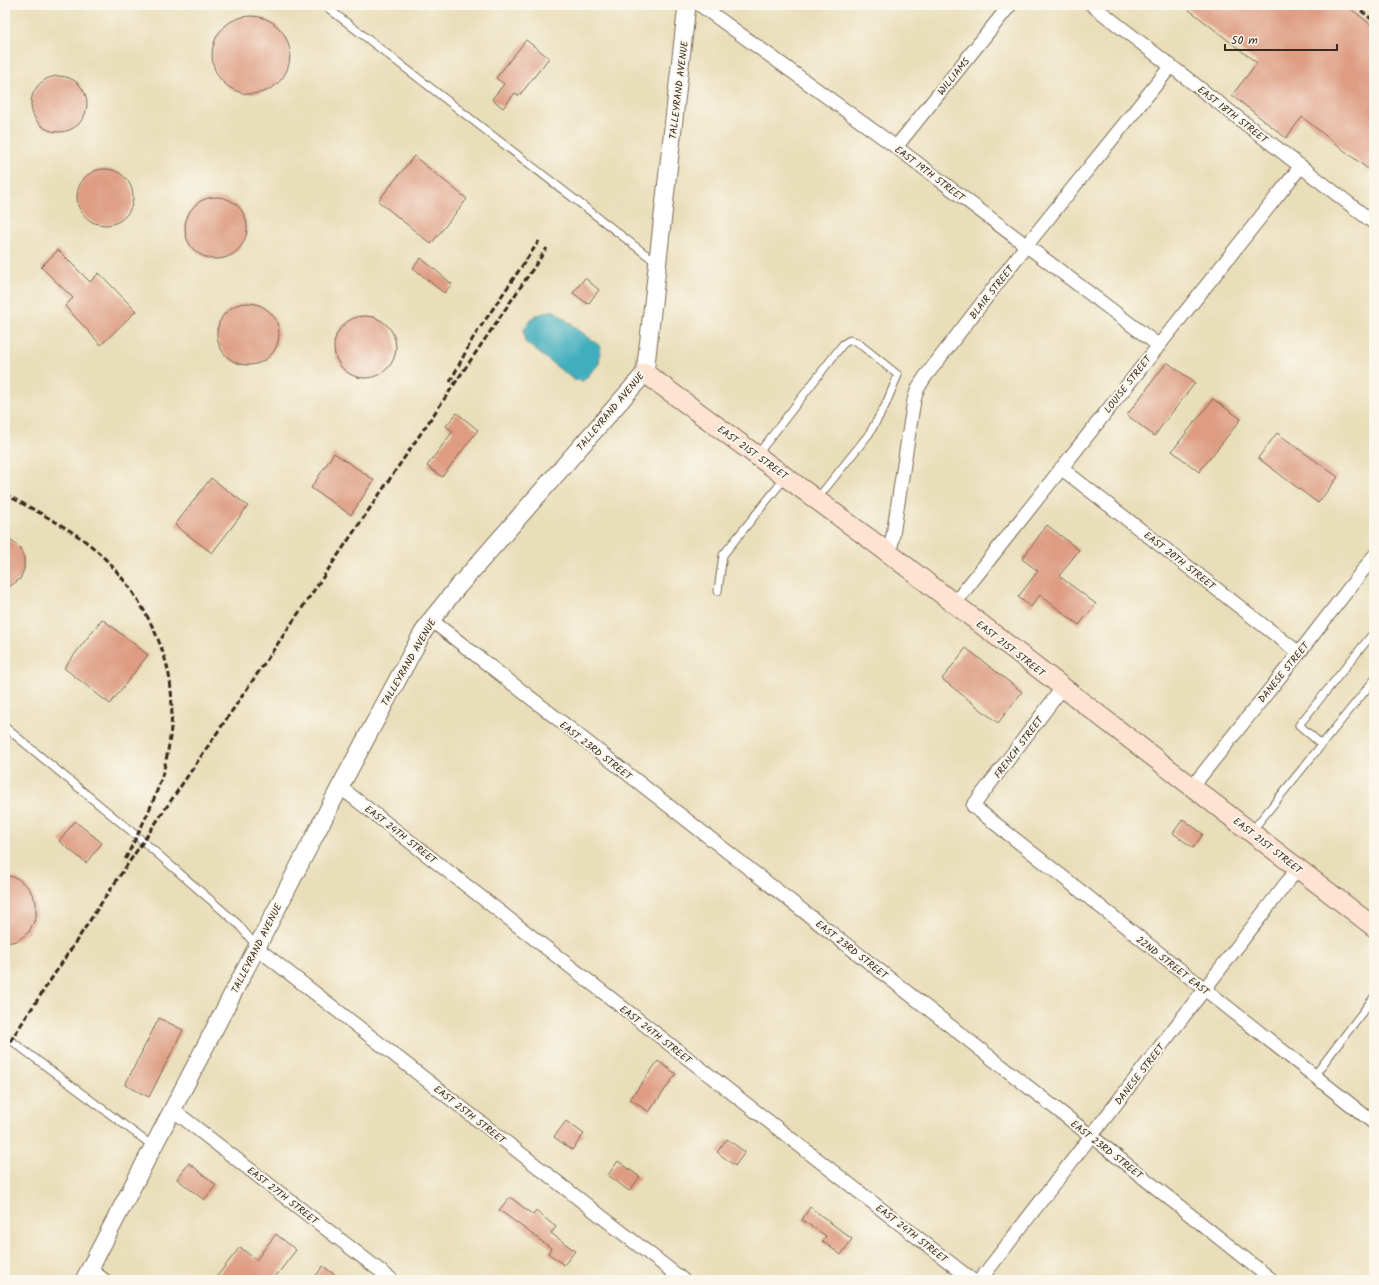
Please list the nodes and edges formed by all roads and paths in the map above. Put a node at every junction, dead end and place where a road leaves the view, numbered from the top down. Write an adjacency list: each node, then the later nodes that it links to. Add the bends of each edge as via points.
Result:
1 (324, 5): 10 (lane)
2 (689, 5): 6 (street, EAST 19TH STREET); 10 (street, TALLEYRAND AVENUE)
3 (1010, 5): 6 (street, WILLIAMS)
4 (1092, 5): 5 (street, EAST 18TH STREET)
5 (1171, 66): 7 (street, EAST 18TH STREET); 9 (street, BLAIR STREET)
6 (896, 147): 9 (street, EAST 19TH STREET)
7 (1301, 166): 8 (street, EAST 18TH STREET); 11 (street, LOUISE STREET)
8 (1374, 223)
9 (1026, 246): 11 (street, EAST 19TH STREET); 17 (street, BLAIR STREET, via 918,388)
10 (657, 264): 12 (street, TALLEYRAND AVENUE)
11 (1158, 345): 14 (street, LOUISE STREET)
12 (645, 373): 13 (main road, EAST 21ST STREET); 21 (street, TALLEYRAND AVENUE)
13 (757, 455): 15 (main road, EAST 21ST STREET); 16 (lane, via 843,344 850,340 857,342 898,375 885,406 868,434)
14 (1061, 468): 20 (street, LOUISE STREET); 23 (street, EAST 20TH STREET)
15 (786, 476): 16 (main road, EAST 21ST STREET); 19 (lane, via 723,555)
16 (817, 499): 17 (main road, EAST 21ST STREET)
17 (890, 554): 20 (main road, EAST 21ST STREET)
18 (1374, 556): 23 (street, DANESE STREET)
19 (718, 591)
20 (954, 604): 25 (main road, EAST 21ST STREET)
21 (430, 620): 28 (street, TALLEYRAND AVENUE); 41 (street, EAST 23RD STREET)
22 (1374, 632): 27 (lane, via 1299,725)
23 (1299, 652): 29 (street, DANESE STREET)
24 (1374, 680): 27 (lane)
25 (1063, 687): 29 (main road, EAST 21ST STREET); 30 (street, FRENCH STREET)
26 (5, 727): 34 (lane, via 143,841 238,924)
27 (1321, 744): 31 (lane)
28 (340, 787): 34 (street, TALLEYRAND AVENUE); 47 (street, EAST 24TH STREET)
29 (1192, 787): 31 (main road, EAST 21ST STREET)
30 (973, 806): 35 (street, 22ND STREET EAST)
31 (1251, 832): 32 (main road, EAST 21ST STREET)
32 (1298, 868): 33 (main road, EAST 21ST STREET); 35 (street, DANESE STREET)
33 (1374, 927)
34 (257, 948): 39 (street, TALLEYRAND AVENUE); 46 (street, EAST 25TH STREET)
35 (1204, 989): 38 (street, 22ND STREET EAST); 41 (street, DANESE STREET)
36 (1374, 996): 38 (lane)
37 (5, 1036): 42 (lane)
38 (1314, 1076): 40 (street, 22ND STREET EAST)
39 (173, 1110): 42 (street, TALLEYRAND AVENUE); 45 (street, EAST 27TH STREET)
40 (1374, 1123)
41 (1091, 1136): 48 (street, DANESE STREET); 49 (street, EAST 23RD STREET)
42 (154, 1147): 43 (street, TALLEYRAND AVENUE)
43 (87, 1275): 44 (street)
44 (104, 1280)
45 (392, 1280)
46 (683, 1280)
47 (972, 1280)
48 (980, 1280)
49 (1272, 1280)

